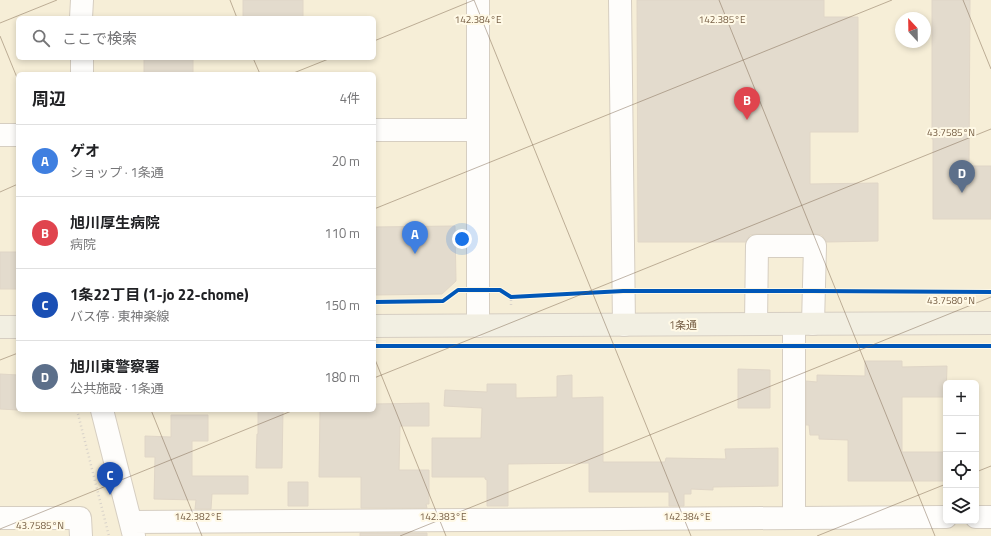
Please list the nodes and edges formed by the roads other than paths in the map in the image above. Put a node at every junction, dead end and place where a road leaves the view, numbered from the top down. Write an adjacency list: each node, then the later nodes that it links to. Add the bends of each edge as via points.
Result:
1 (82, 0): 4 (street)
2 (478, 0): 8 (street)
3 (620, 0): 14 (street)
4 (82, 16)
5 (82, 60): 6 (street)
6 (82, 72)
7 (376, 130): 8 (street)
8 (478, 130): 16 (street)
9 (0, 135): 10 (street)
10 (16, 135)
11 (991, 323): 13 (main road, 1条通)
12 (756, 324): 13 (main road, 1条通); 13 (street, via 757,246 815,246); 14 (main road, 1条通)
13 (803, 324): 20 (street)
14 (624, 325): 16 (main road, 1条通)
15 (376, 326): 16 (main road, 1条通)
16 (478, 326)
17 (0, 327): 18 (main road)
18 (16, 327)
19 (103, 412): 25 (street)
20 (794, 517): 21 (street); 26 (street)
21 (943, 517)
22 (979, 517): 23 (street)
23 (991, 517)
24 (0, 518): 27 (street, via 80,518)
25 (132, 529): 26 (street)
26 (309, 529)
27 (81, 536)

